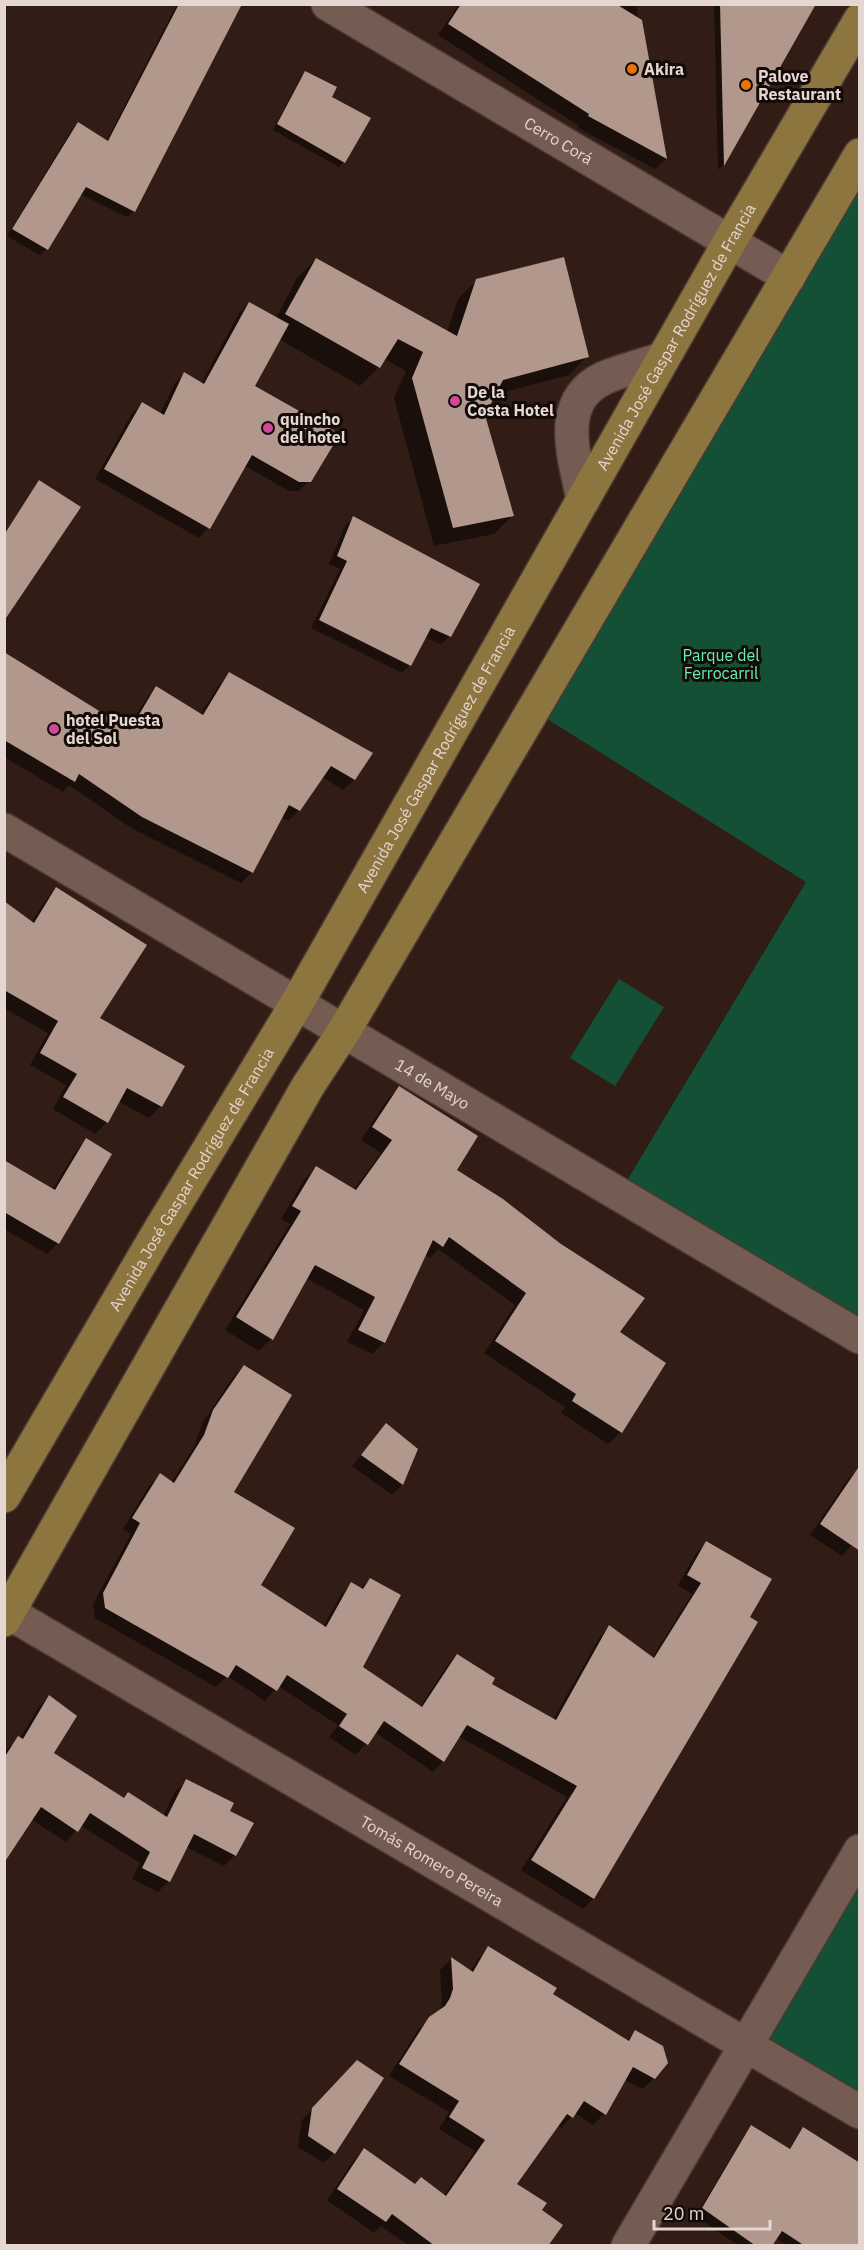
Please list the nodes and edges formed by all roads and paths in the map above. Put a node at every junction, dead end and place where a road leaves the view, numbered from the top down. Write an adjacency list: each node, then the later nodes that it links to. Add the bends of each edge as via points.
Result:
1 (328, 4): 4 (street, Cerro Corá)
2 (860, 20): 4 (main road, Avenida José Gaspar Rodríguez de Francia)
3 (860, 154): 5 (main road)
4 (730, 242): 5 (street, Cerro Corá); 6 (main road, Avenida José Gaspar Rodríguez de Francia)
5 (789, 277): 10 (main road)
6 (662, 359): 7 (main road, Avenida José Gaspar Rodríguez de Francia); 7 (street, via 605,378 586,389 574,407 571,430)
7 (583, 500): 9 (main road, Avenida José Gaspar Rodríguez de Francia)
8 (4, 830): 9 (street, 14 de Mayo)
9 (297, 1003): 10 (street, 14 de Mayo); 12 (main road, Avenida José Gaspar Rodríguez de Francia)
10 (344, 1031): 11 (street, 14 de Mayo); 13 (main road, via 308,1086)
11 (860, 1337)
12 (4, 1496)
13 (6, 1614): 15 (street, Tomás Romero Pereira)
14 (860, 1851): 15 (street)
15 (746, 2045): 16 (street, Tomás Romero Pereira); 17 (street)
16 (860, 2112)
17 (628, 2246)

